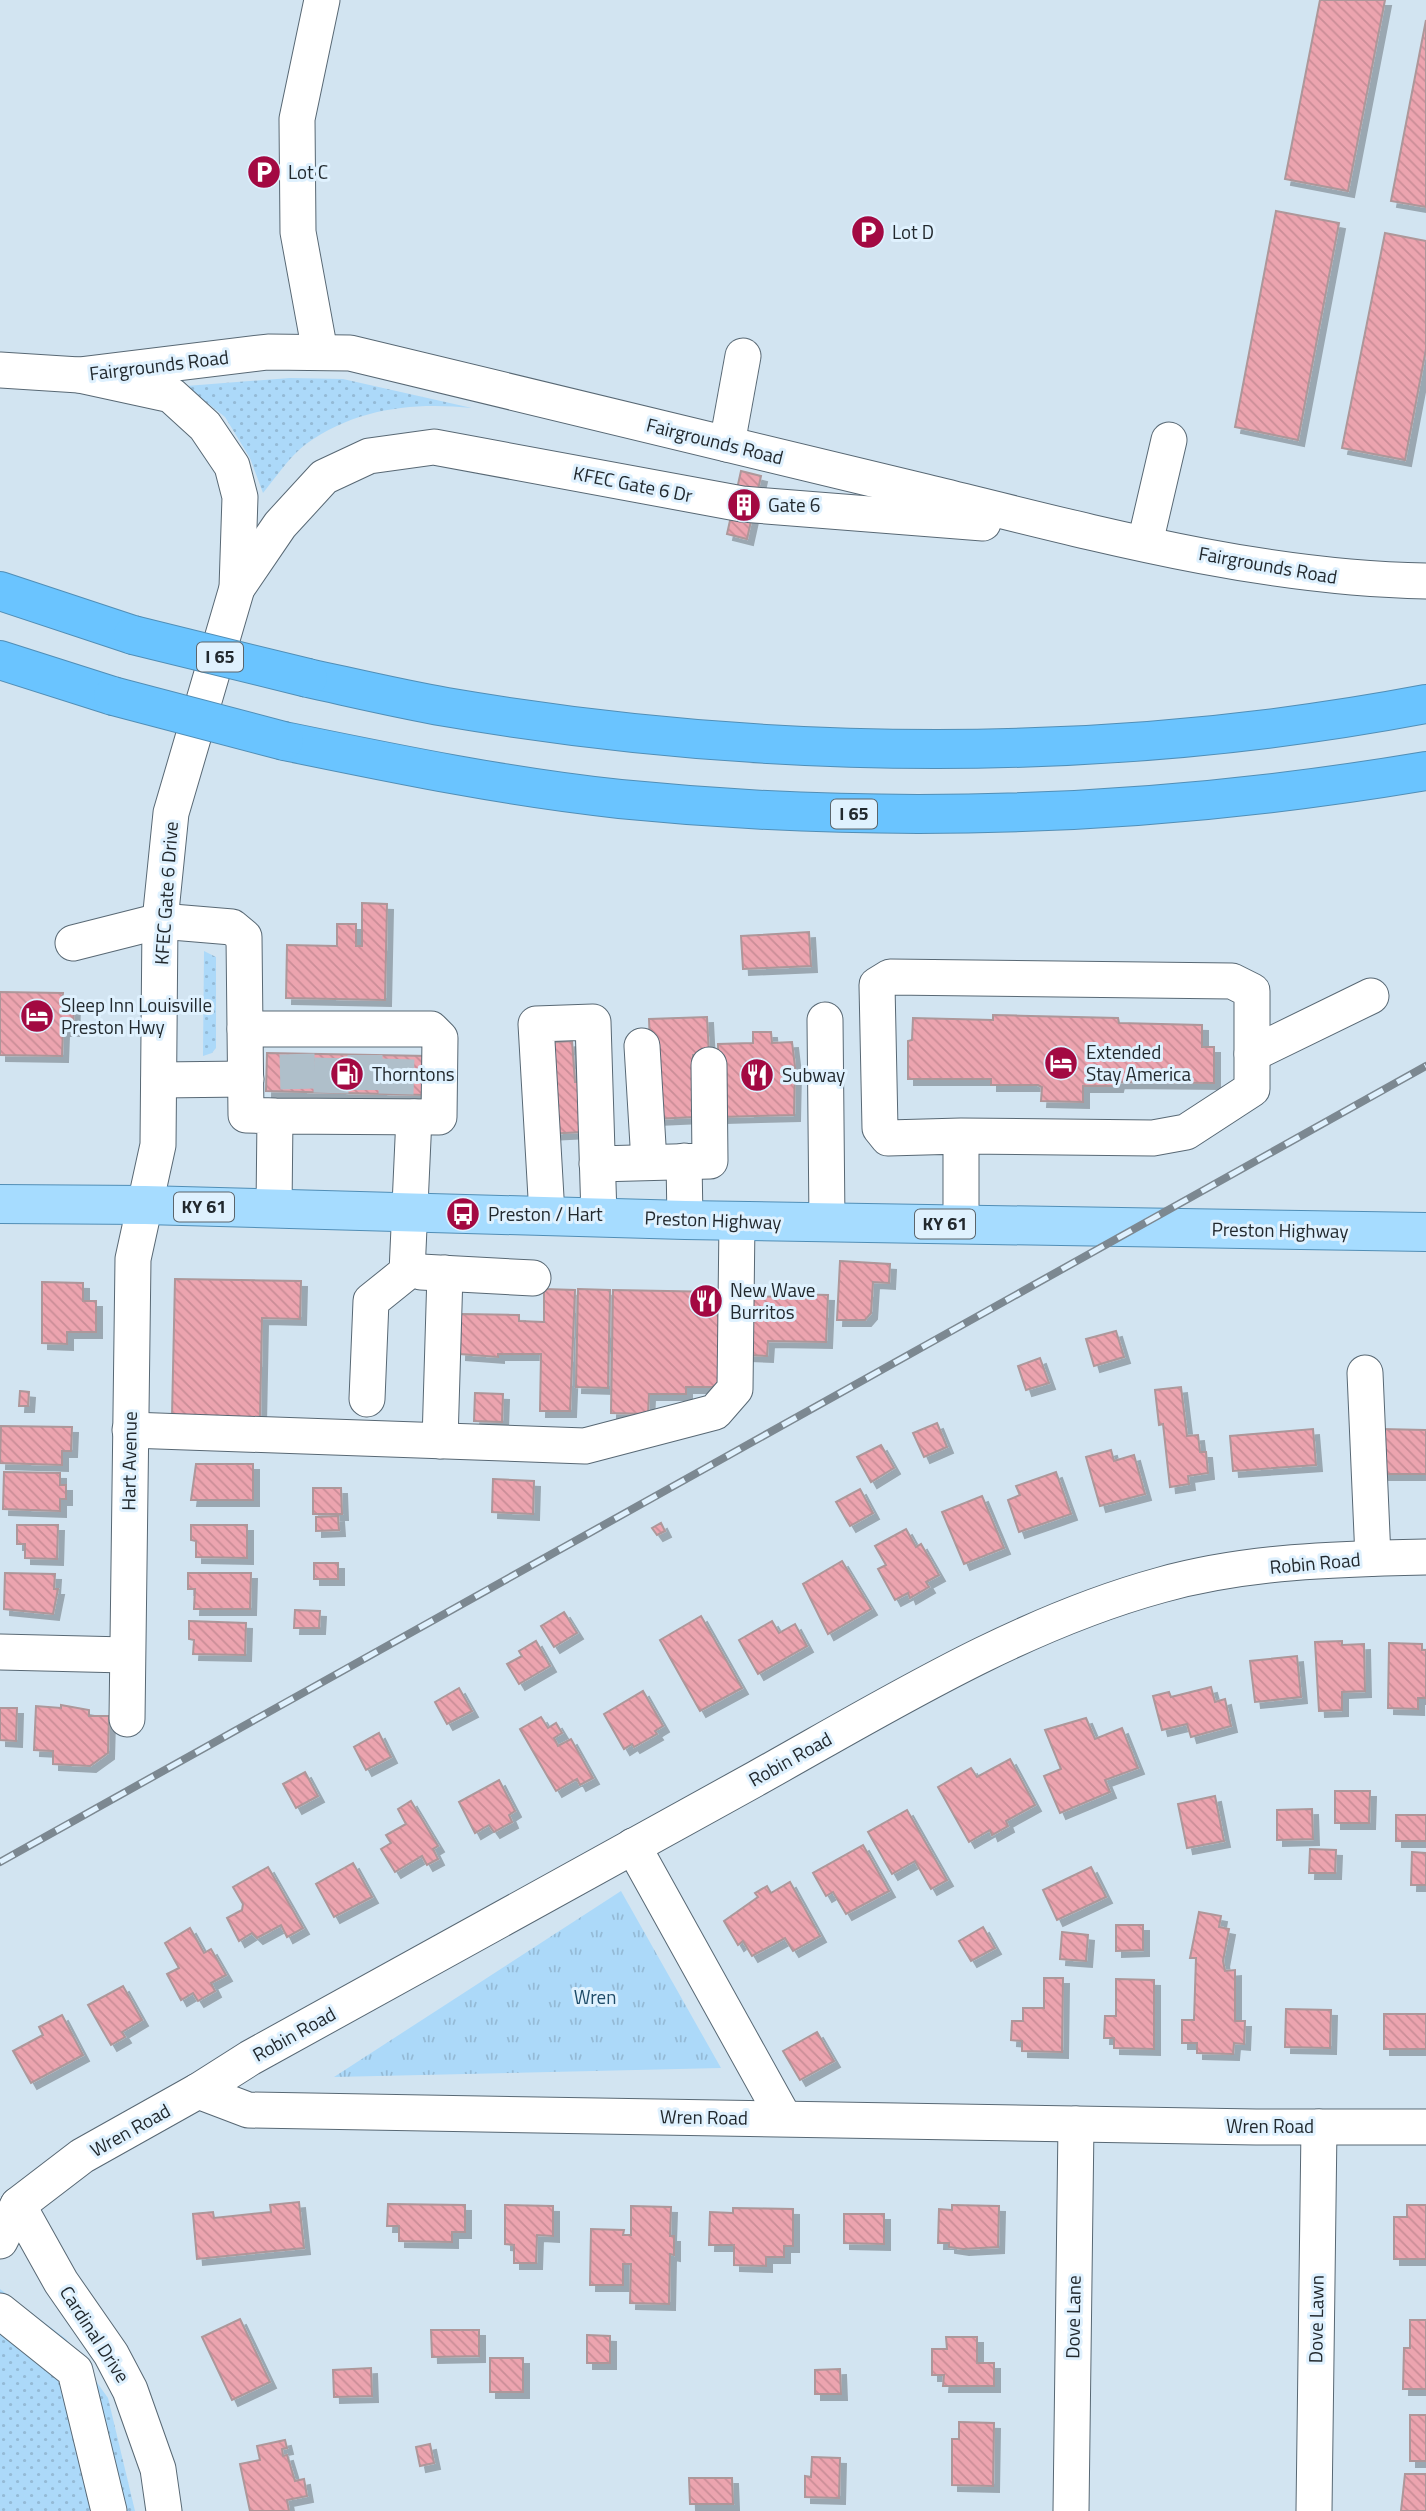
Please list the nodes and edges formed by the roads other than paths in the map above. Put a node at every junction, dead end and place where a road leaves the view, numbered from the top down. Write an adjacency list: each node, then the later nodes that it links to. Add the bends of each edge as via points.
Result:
1 (322, 0): 2 (street, via 297,119 298,232)
2 (320, 352): 5 (street, Fairgrounds Road, via 268,352); 7 (street, Fairgrounds Road, via 350,353)
3 (743, 356): 7 (street)
4 (0, 370): 5 (street, Fairgrounds Road)
5 (79, 374): 11 (street, via 171,395 205,426 232,466 240,497)
6 (1169, 440): 9 (street)
7 (727, 444): 8 (street, Fairgrounds Road)
8 (1089, 531): 9 (street, Fairgrounds Road); 11 (street, KFEC Gate 6 Dr, via 742,504 434,446 369,456 324,477 280,526)
9 (1145, 543): 10 (street, Fairgrounds Road, via 1289,572)
10 (1426, 580)
11 (237, 588): 16 (street, KFEC Gate 6 Drive, via 171,813)
12 (0, 592): 14 (highway, I 65, bridge, via 133,635 445,707 590,728 736,742 883,748 1033,747 1290,726)
13 (0, 660): 15 (highway, I 65, bridge, via 113,696 284,741 472,779 766,811 887,815 1057,812 1200,802)
14 (1426, 704)
15 (1426, 771)
16 (160, 921): 17 (street); 20 (street, via 232,927 244,937); 25 (street, KFEC Gate 6 Drive)
17 (73, 943)
18 (1371, 996): 22 (street)
19 (825, 1020): 39 (street)
20 (245, 1029): 24 (street); 26 (street, via 297,1041 365,1042 431,1029 440,1038 439,1117)
21 (642, 1046): 29 (street)
22 (1252, 1054): 27 (street, via 1252,1089 1186,1132 1153,1138); 27 (street, via 1252,991 1232,981 890,977 877,985 880,1128 888,1138)
23 (709, 1065): 28 (street, via 710,1161)
24 (246, 1079): 25 (street); 26 (street, via 246,1115)
25 (159, 1080): 32 (street, KFEC Gate 6 Drive, via 158,1145)
26 (347, 1107): 33 (street); 34 (street)
27 (961, 1136): 40 (street)
28 (684, 1161): 29 (street); 37 (street)
29 (649, 1162): 30 (street)
30 (597, 1164): 35 (street, via 593,1022 536,1024); 36 (street)
31 (0, 1204): 32 (main road, Preston Highway / KY 61)
32 (145, 1205): 33 (main road, Preston Highway / KY 61); 47 (street, Hart Avenue, via 133,1259)
33 (274, 1209): 34 (main road, Preston Highway / KY 61)
34 (407, 1212): 35 (main road, Preston Highway / KY 61); 42 (street)
35 (547, 1215): 36 (main road, Preston Highway / KY 61)
36 (599, 1216): 37 (main road, Preston Highway / KY 61)
37 (685, 1220): 38 (main road, Preston Highway / KY 61)
38 (737, 1221): 39 (main road, Preston Highway / KY 61); 48 (street, via 735,1389 715,1412 585,1446)
39 (827, 1222): 40 (main road, Preston Highway / KY 61)
40 (961, 1225): 41 (main road, Preston Highway / KY 61)
41 (1426, 1232)
42 (407, 1272): 43 (street); 46 (street, via 372,1301)
43 (445, 1273): 44 (street); 48 (street)
44 (533, 1278)
45 (1364, 1373): 50 (street)
46 (367, 1399)
47 (130, 1430): 48 (street); 52 (street, Hart Avenue)
48 (440, 1441)
49 (1426, 1557): 50 (street, Robin Road)
50 (1373, 1558): 54 (street, Robin Road, via 1304,1561 1209,1574 1077,1613 909,1693)
51 (0, 1652): 52 (street)
52 (126, 1655): 53 (street, Hart Avenue)
53 (127, 1719)
54 (633, 1846): 55 (street, Robin Road); 56 (street)
55 (198, 2091): 56 (street, Wren Road, via 248,2110); 60 (street, Wren Road)
56 (784, 2118): 57 (street, Wren Road)
57 (1076, 2124): 58 (street, Wren Road); 65 (street, Dove Lane)
58 (1319, 2127): 59 (street, Wren Road); 66 (street, Dove Lawn)
59 (1426, 2127)
60 (9, 2203): 61 (street); 64 (street, Cardinal Drive, via 111,2354 130,2390 158,2469)
61 (0, 2241)
62 (0, 2311): 63 (street, via 75,2371)
63 (109, 2511)
64 (164, 2511)
65 (1071, 2511)
66 (1314, 2511)

